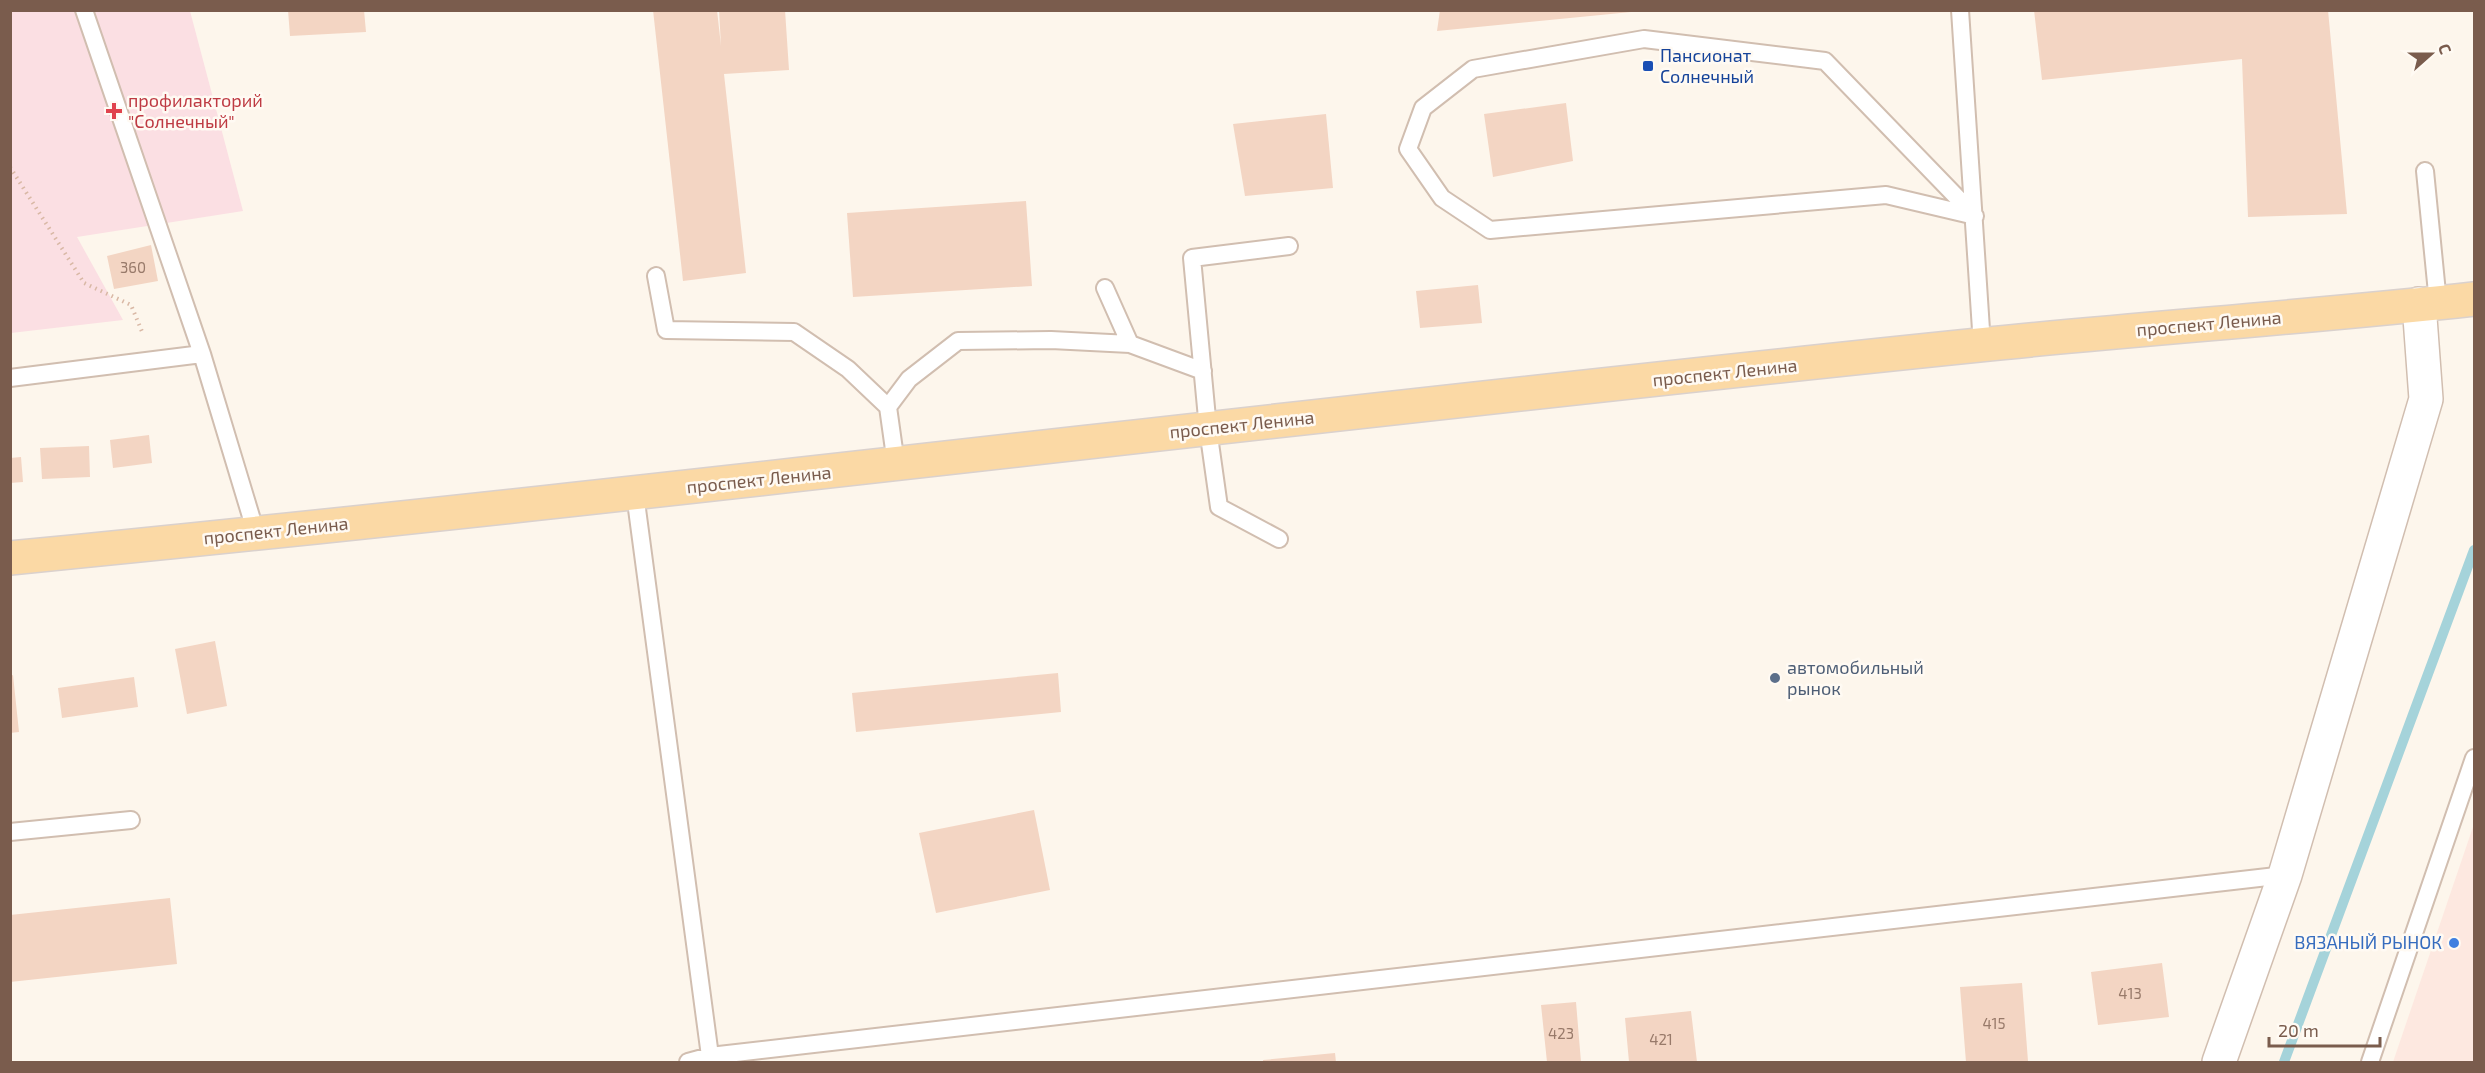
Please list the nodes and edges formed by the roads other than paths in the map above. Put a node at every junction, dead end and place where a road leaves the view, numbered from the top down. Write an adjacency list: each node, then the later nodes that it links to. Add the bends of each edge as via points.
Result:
1 (84, 10): 12 (lane)
2 (1960, 10): 4 (lane)
3 (2425, 171): 9 (lane)
4 (1975, 216): 4 (lane, via 1824,61 1644,39 1473,69 1423,108 1408,149 1442,198 1490,230 1886,195); 11 (lane)
5 (1289, 246): 13 (lane, via 1192,258)
6 (656, 276): 15 (lane, via 666,330 794,332 848,369)
7 (1105, 288): 10 (lane)
8 (2475, 299): 9 (main road, проспект Ленина)
9 (2428, 303): 11 (main road, проспект Ленина); 25 (street, via 2426,399)
10 (1130, 344): 13 (lane); 15 (lane, via 958,341 909,379)
11 (1982, 345): 16 (main road, проспект Ленина)
12 (202, 354): 14 (lane); 19 (lane)
13 (1203, 370): 16 (lane)
14 (10, 378)
15 (888, 407): 17 (lane)
16 (1208, 429): 17 (main road, проспект Ленина); 20 (lane, via 1219,507)
17 (896, 464): 18 (main road, проспект Ленина)
18 (635, 494): 19 (main road, проспект Ленина); 26 (lane)
19 (256, 532): 21 (main road, проспект Ленина)
20 (1279, 539)
21 (10, 558)
22 (2475, 758): 29 (lane)
23 (131, 820): 24 (lane)
24 (10, 832)
25 (2285, 875): 26 (lane); 28 (street)
26 (710, 1056): 27 (lane)
27 (688, 1062)
28 (2219, 1062)
29 (2370, 1062)

